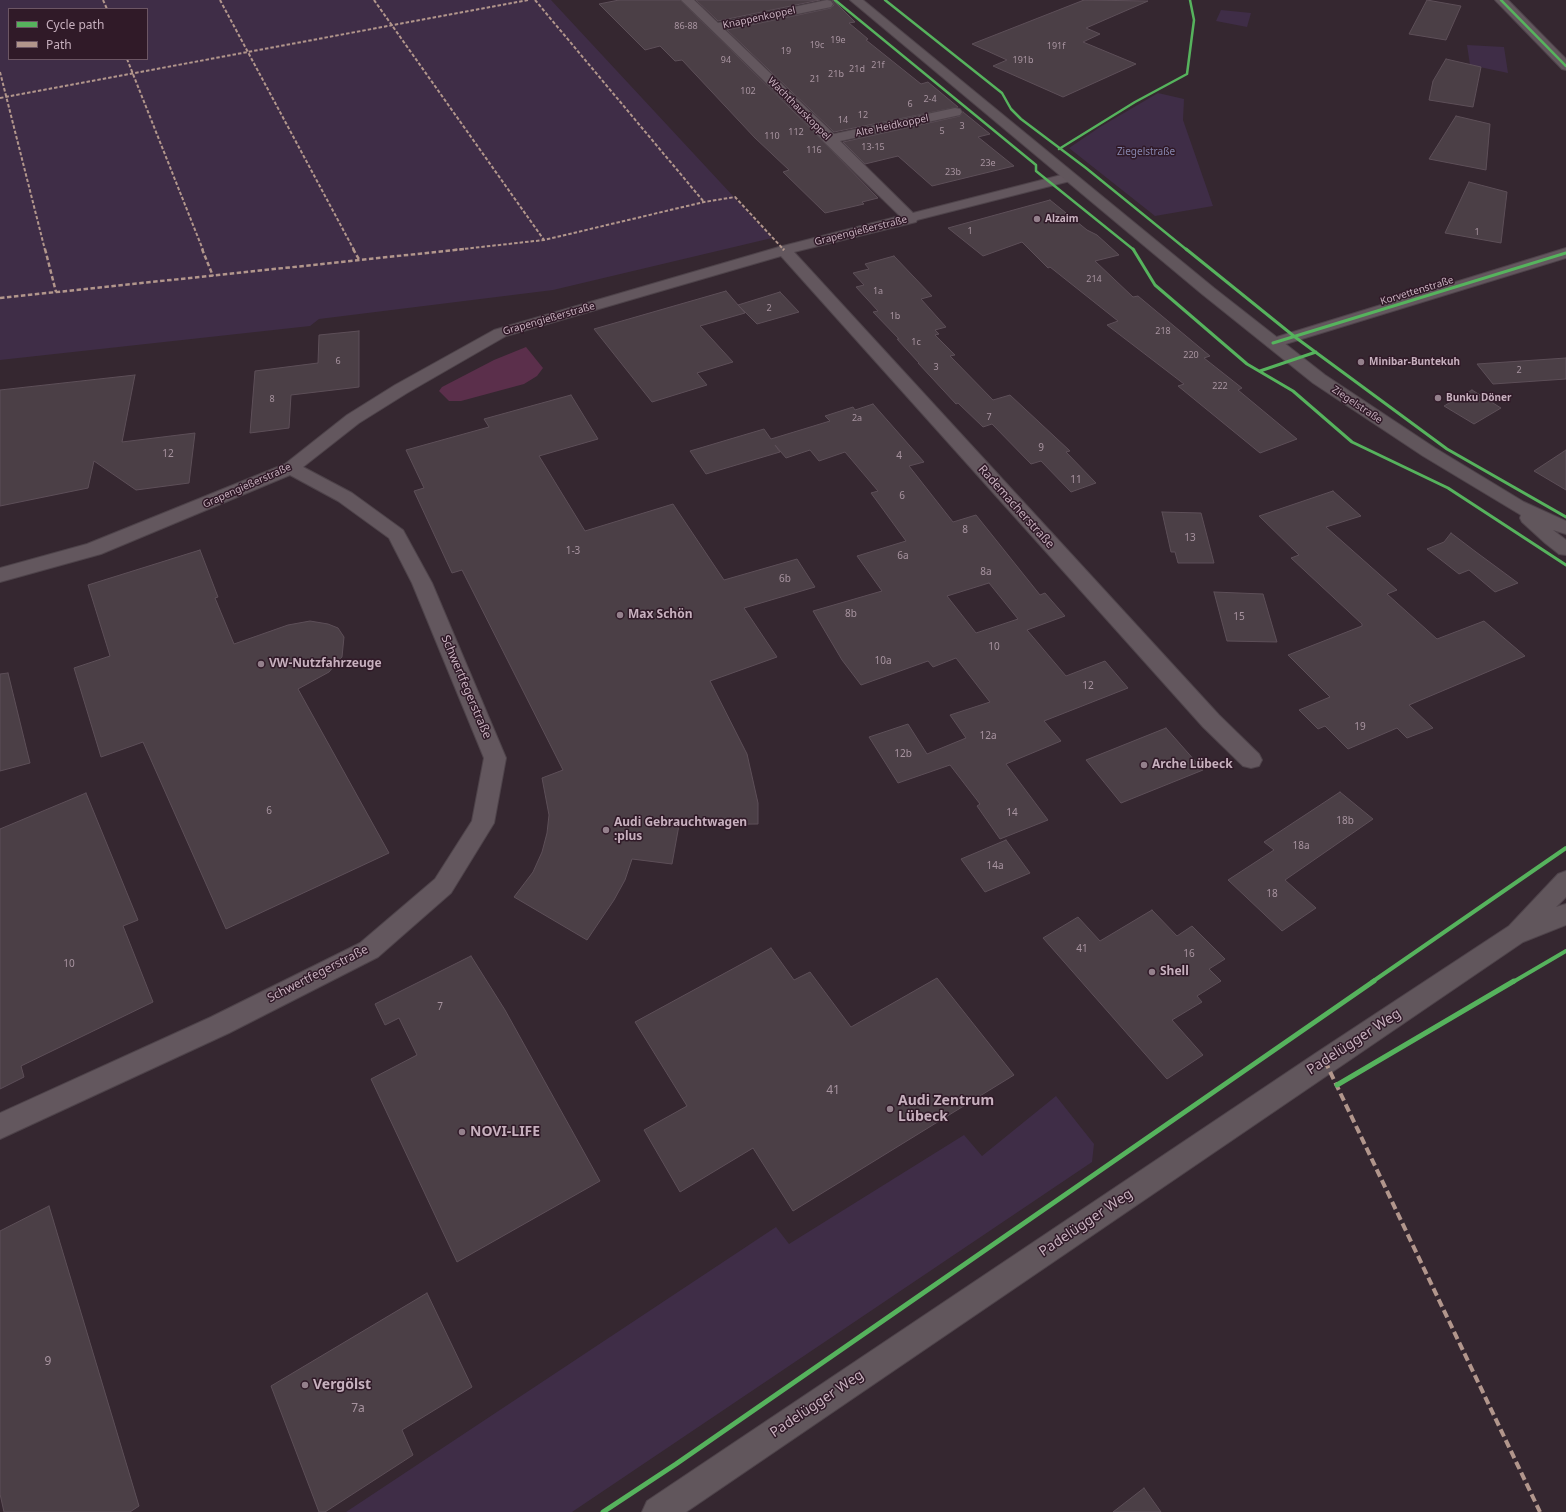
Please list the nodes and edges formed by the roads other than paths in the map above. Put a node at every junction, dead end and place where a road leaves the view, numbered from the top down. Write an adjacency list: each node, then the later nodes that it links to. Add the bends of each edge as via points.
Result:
1 (687, 0): 5 (street, Wachthauskoppel)
2 (856, 0): 9 (main road, Ziegelstraße)
3 (1501, 0): 6 (street)
4 (827, 4): 5 (street, Knappenkoppel)
5 (715, 27): 8 (street, Wachthauskoppel)
6 (1566, 66)
7 (955, 112): 8 (street, Alte Heidkoppel)
8 (829, 139): 10 (street, Wachthauskoppel)
9 (1069, 177): 10 (street, Grapengießerstraße); 13 (main road, Ziegelstraße)
10 (911, 219): 11 (street, Grapengießerstraße)
11 (784, 250): 14 (street, Grapengießerstraße, via 500,333 400,389 353,419); 19 (street, Rademacherstraße, via 1211,721)
12 (1566, 253): 13 (street, Korvettenstraße)
13 (1274, 343): 15 (main road, Ziegelstraße, via 1318,378 1373,416)
14 (291, 468): 18 (street, Grapengießerstraße, via 94,549); 23 (street, Schwertfegerstraße, via 345,497 396,534 422,583 495,758 484,823 443,886 369,950 220,1025)
15 (1517, 506): 16 (main road, Ziegelstraße); 17 (main road, Ziegelstraße, via 1552,539)
16 (1566, 528)
17 (1566, 548)
18 (0, 575)
19 (1251, 760)
20 (1566, 881): 22 (main road, Padelügger Weg)
21 (1566, 914): 22 (main road, Padelügger Weg)
22 (1514, 935): 24 (main road, Padelügger Weg)
23 (0, 1126)
24 (658, 1512)

